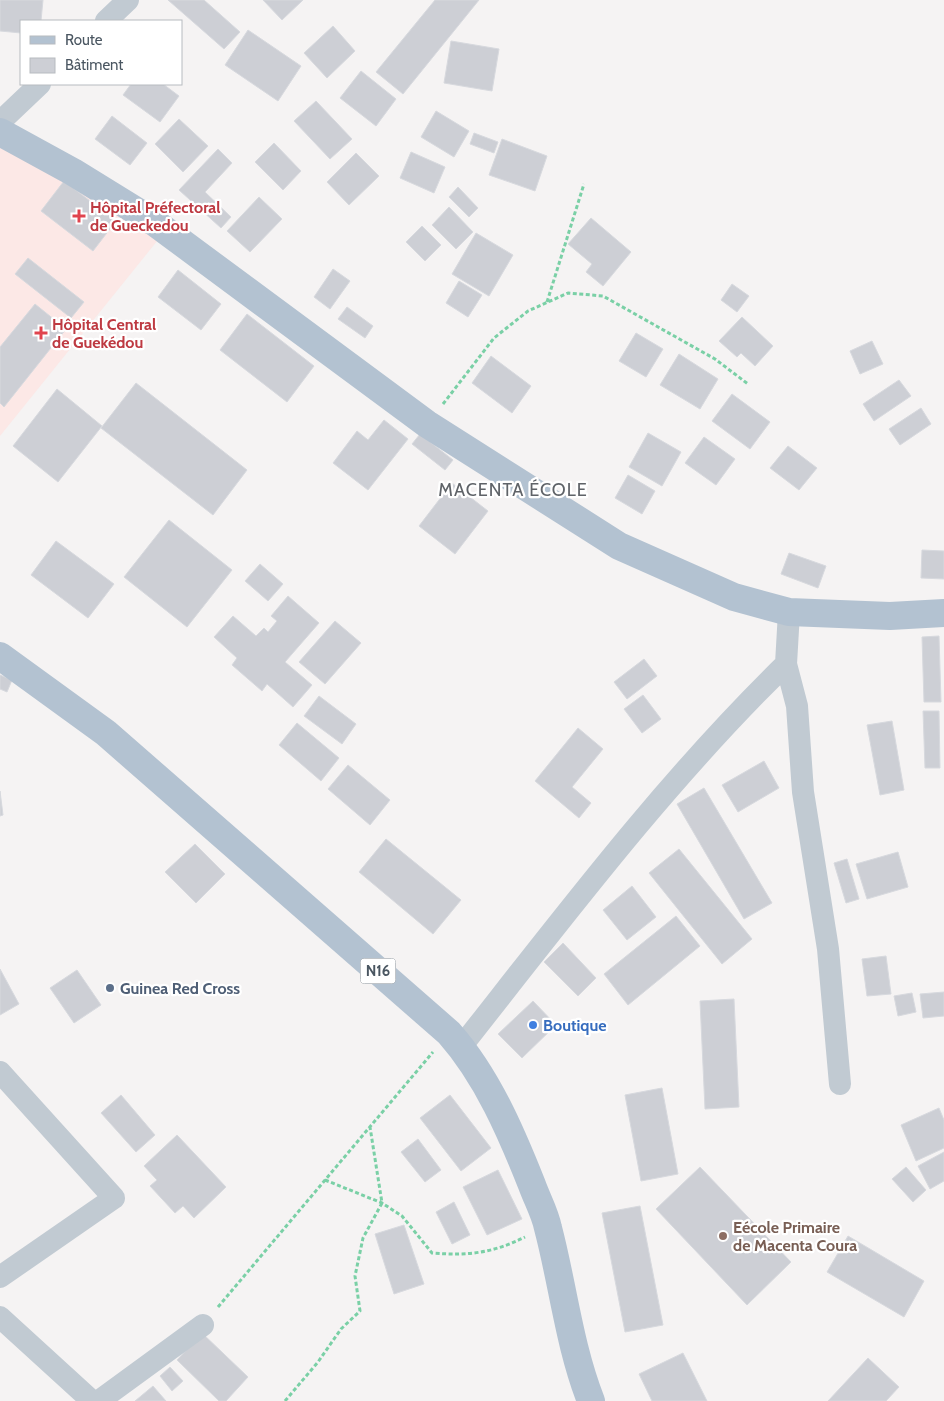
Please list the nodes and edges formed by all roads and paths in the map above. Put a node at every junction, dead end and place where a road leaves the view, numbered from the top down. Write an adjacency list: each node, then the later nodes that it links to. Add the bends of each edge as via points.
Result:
1 (128, 0): 2 (street)
2 (107, 20)
3 (39, 85): 4 (street)
4 (0, 122)
5 (0, 132): 9 (main road, via 154,222)
6 (584, 184): 7 (path)
7 (547, 302): 8 (path, via 568,293 603,296 716,359); 9 (path, via 528,311 494,338)
8 (748, 384)
9 (427, 424): 10 (main road, via 619,546 734,597)
10 (788, 612): 11 (main road, via 890,616); 13 (street)
11 (944, 612)
12 (0, 656): 14 (main road, N16, via 106,733)
13 (786, 664): 14 (street, via 743,706 626,838); 16 (street, via 798,706 803,792 828,949)
14 (455, 1040): 17 (path); 20 (main road, N16, via 490,1094 520,1155)
15 (0, 1072): 21 (street, via 114,1198)
16 (840, 1084)
17 (370, 1127): 18 (path); 19 (path)
18 (325, 1180): 19 (path); 23 (path)
19 (382, 1203): 20 (path, via 402,1216 432,1253 464,1256 507,1246); 26 (path, via 363,1238 355,1276 360,1311 341,1329)
20 (548, 1226): 27 (main road, N16, via 569,1328)
21 (0, 1277)
22 (0, 1317): 24 (street)
23 (203, 1325): 25 (street)
24 (92, 1401)
25 (99, 1401)
26 (284, 1401)
27 (590, 1401)

